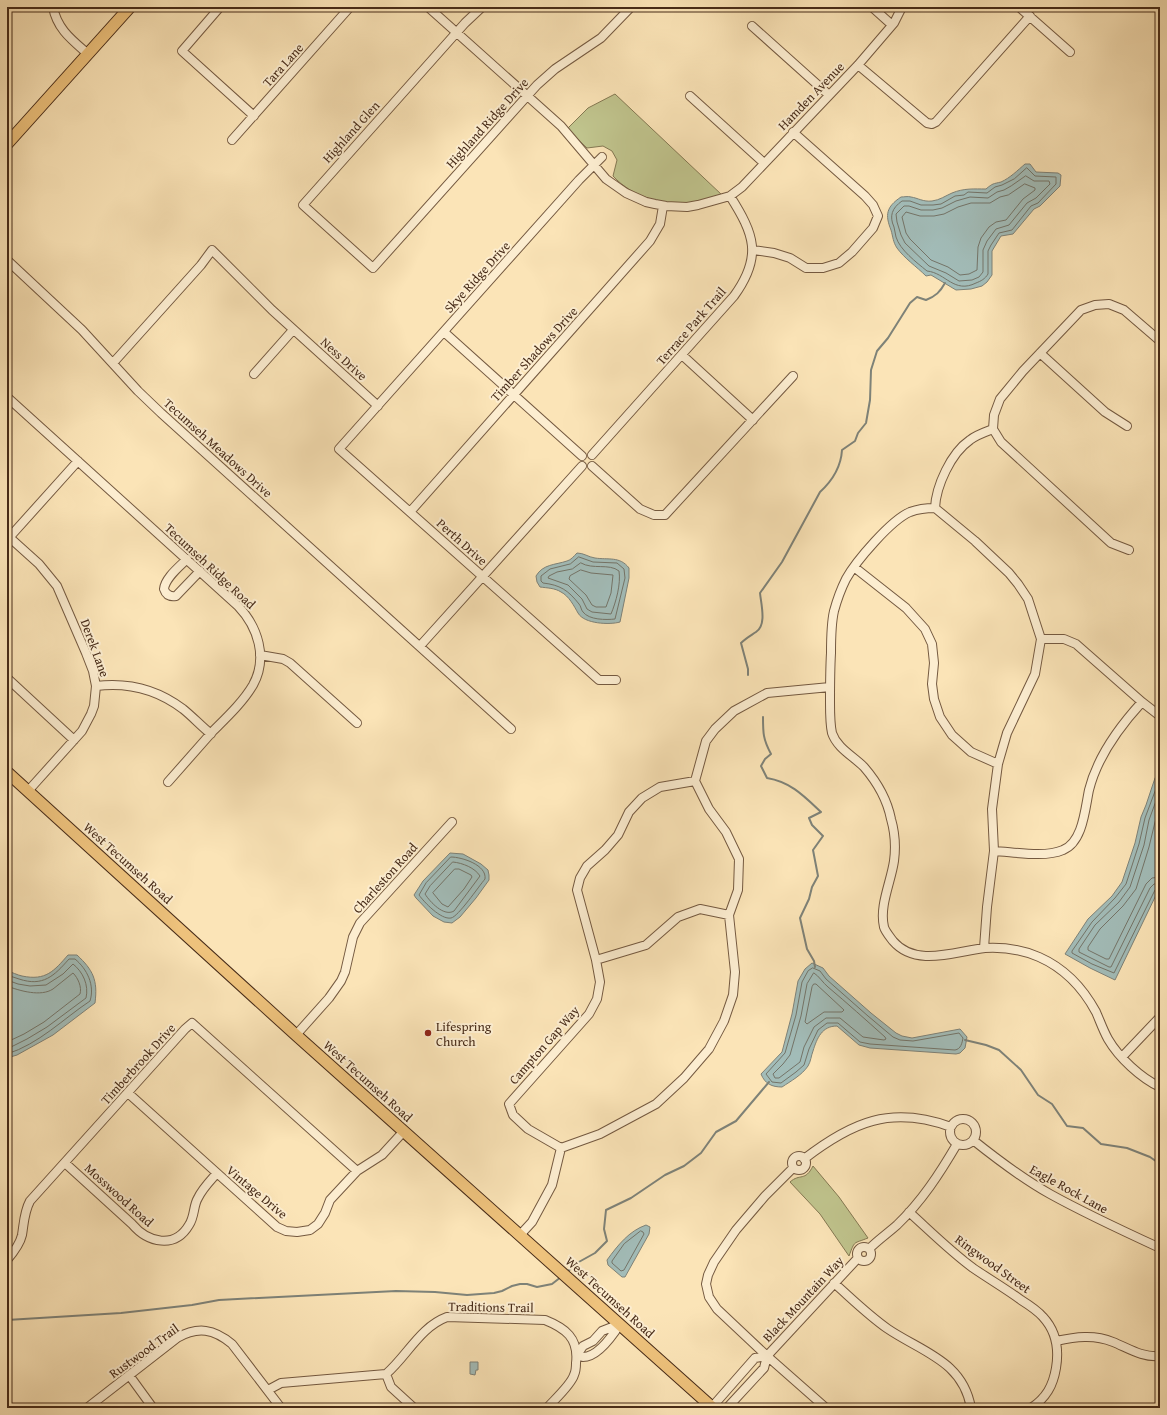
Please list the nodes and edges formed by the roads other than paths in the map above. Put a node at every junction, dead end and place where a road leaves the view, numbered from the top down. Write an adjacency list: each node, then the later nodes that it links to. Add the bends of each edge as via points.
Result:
1 (52, 7): 16 (street, via 56,20 66,35)
2 (130, 7): 16 (main road)
3 (220, 7): 21 (street, via 182,51)
4 (350, 7): 21 (street, Tara Lane)
5 (428, 7): 14 (street)
6 (482, 7): 14 (street, Highland Glen)
7 (631, 7): 19 (street, Highland Ridge Drive, via 601,38 544,77)
8 (872, 7): 13 (street)
9 (902, 7): 13 (street, Hamden Avenue)
10 (1019, 7): 11 (street)
11 (1030, 16): 15 (street); 17 (street, via 932,124 927,123)
12 (752, 26): 18 (street)
13 (892, 26): 17 (street, Hamden Avenue)
14 (456, 33): 19 (street); 32 (street, Highland Glen, via 303,205)
15 (1070, 52)
16 (88, 54): 24 (main road)
17 (858, 65): 18 (street, Hamden Avenue)
18 (829, 95): 22 (street, Hamden Avenue)
19 (527, 96): 27 (street, via 568,134); 32 (street, Highland Ridge Drive)
20 (690, 96): 26 (street)
21 (254, 116): 23 (street, Tara Lane)
22 (793, 132): 26 (street, Hamden Avenue); 30 (street, via 865,196 878,216 872,228 852,252 839,263 823,268 806,268 790,258)
23 (232, 140)
24 (7, 144)
25 (602, 157): 27 (street, Skye Ridge Drive)
26 (764, 163): 28 (street, Hamden Avenue)
27 (594, 165): 29 (street, via 606,179 626,193); 34 (street, Skye Ridge Drive)
28 (730, 196): 29 (street, via 698,205); 30 (street, Terrace Park Trail, via 744,218)
29 (663, 206): 41 (street, Timber Shadows Drive, via 660,224 650,241)
30 (753, 250): 37 (street, Terrace Park Trail, via 744,283)
31 (7, 260): 38 (street, Tecumseh Meadows Drive, via 72,319)
32 (373, 268)
33 (293, 330): 38 (street, Ness Drive, via 212,250); 39 (street); 43 (street, Ness Drive)
34 (444, 332): 41 (street); 43 (street, Skye Ridge Drive)
35 (1160, 340): 36 (street, via 1124,310 1109,304 1095,305 1081,310)
36 (1040, 353): 45 (street, via 1105,412); 46 (street, via 1000,399 994,415)
37 (682, 355): 44 (street); 48 (street, Terrace Park Trail)
38 (113, 364): 61 (street, Tecumseh Meadows Drive, via 138,392)
39 (254, 374)
40 (793, 376): 44 (street)
41 (514, 394): 47 (street); 53 (street, Timber Shadows Drive)
42 (7, 398): 49 (street, Tecumseh Ridge Road)
43 (378, 406): 53 (street, Perth Drive, via 339,449)
44 (753, 420): 51 (street, via 665,515 654,515 640,509)
45 (1127, 426)
46 (993, 429): 52 (street, via 971,439 961,447 941,482 935,499); 55 (street, via 1000,442 1111,543)
47 (582, 456): 48 (street, via 587,453); 50 (street)
48 (592, 456): 51 (street, via 595,461)
49 (78, 461): 54 (street); 56 (street, Tecumseh Ridge Road)
50 (582, 466): 51 (street); 59 (street)
51 (592, 466)
52 (935, 508): 57 (street, via 925,508 900,518); 60 (street, via 975,541 1018,584 1028,599)
53 (410, 512): 59 (street, Perth Drive)
54 (8, 539): 65 (street, Derek Lane, via 39,564 57,586 86,653)
55 (1130, 550)
56 (187, 559): 58 (street, Tecumseh Ridge Road); 58 (street, via 166,581 164,589 167,595 176,596)
57 (854, 568): 66 (street, via 847,578 834,611); 73 (street, via 906,608 925,629 932,644 932,684 940,717 952,735 971,752)
58 (200, 571): 62 (street, Tecumseh Ridge Road, via 248,617 259,642)
59 (483, 577): 61 (street); 64 (street, Perth Drive, via 599,680)
60 (1041, 639): 67 (street, via 1064,639 1076,644); 73 (street, via 1035,674 1007,733)
61 (420, 646): 70 (street, Tecumseh Meadows Drive)
62 (260, 655): 69 (street, via 272,656 290,663); 71 (street, Tecumseh Ridge Road, via 253,684)
63 (7, 678): 72 (street)
64 (616, 680)
65 (96, 686): 71 (street, via 125,685 159,694 184,710); 72 (street, Derek Lane, via 91,714)
66 (830, 687): 75 (street, via 767,693 734,710 706,741); 81 (street, via 832,733 838,743 864,767 875,782 892,820 896,842 883,909 884,928 894,943 917,955 940,955)
67 (1142, 702): 68 (street); 79 (street, via 1115,735 1100,761 1076,839 1065,850 1048,854)
68 (1160, 716)
69 (357, 723)
70 (511, 729)
71 (211, 734): 76 (street, Tecumseh Ridge Road)
72 (74, 740): 77 (street, Derek Lane)
73 (998, 764): 79 (street, via 992,809)
74 (7, 772): 77 (main road, West Tecumseh Road)
75 (695, 781): 80 (street, via 739,859 738,890); 82 (street, Campton Gap Way, via 660,788 642,798 629,812 618,835 587,866 580,878 577,890)
76 (168, 782)
77 (28, 791): 84 (main road, West Tecumseh Road)
78 (452, 822): 84 (street, Charleston Road, via 360,923 353,937 341,981)
79 (994, 851): 81 (street)
80 (729, 915): 82 (street, via 700,909 678,917 646,945); 92 (street, via 735,972 733,994 724,1021 709,1049 684,1078 656,1104 600,1134)
81 (984, 948): 85 (street, via 1031,954 1060,970 1084,992 1108,1040)
82 (596, 960): 92 (street, Campton Gap Way, via 600,982 597,999 589,1014 509,1104 513,1116 528,1129)
83 (1160, 1017): 85 (street)
84 (296, 1035): 89 (main road, West Tecumseh Road)
85 (1122, 1057): 86 (street, via 1136,1072)
86 (1160, 1087)
87 (128, 1093): 93 (street, Timberbrook Drive); 94 (street, Timberbrook Drive, via 192,1024); 95 (street, Vintage Drive)
88 (951, 1127): 90 (street, via 957,1121 969,1121 976,1131); 91 (street, via 950,1134); 104 (street, via 920,1118 878,1119 843,1132 804,1159 806,1163 803,1168 793,1168 736,1230 708,1275 706,1284 709,1297 716,1309)
89 (404, 1131): 94 (street, Vintage Drive, via 382,1155); 97 (main road, West Tecumseh Road)
90 (973, 1140): 91 (street, via 964,1145); 98 (street, Eagle Rock Lane, via 1006,1166 1049,1194)
91 (956, 1144): 96 (street, Black Mountain Way, via 930,1188)
92 (561, 1148): 97 (street, via 552,1185 532,1222)
93 (66, 1163): 95 (street, Mosswood Road, via 139,1232 150,1238 166,1241 173,1240 184,1232 190,1224 200,1193); 99 (street, Timberbrook Drive, via 30,1201 23,1221 22,1236)
94 (357, 1171): 95 (street, Vintage Drive, via 330,1200 318,1224 310,1230 297,1232 278,1227)
95 (217, 1173)
96 (909, 1212): 100 (street, Black Mountain Way, via 869,1249 869,1259 863,1261 858,1258); 102 (street, Ringwood Street, via 972,1267 1043,1316)
97 (520, 1235): 101 (main road, West Tecumseh Road)
98 (1160, 1248)
99 (7, 1260)
100 (834, 1283): 104 (street, Black Mountain Way); 117 (street, via 887,1328 944,1362 961,1380)
101 (620, 1324): 103 (street, via 602,1331 593,1341 583,1346); 103 (street, via 611,1339 600,1349 584,1357); 109 (main road, West Tecumseh Road)
102 (1056, 1341): 105 (street, via 1092,1336 1146,1355); 118 (street, via 1058,1358 1055,1377 1048,1393)
103 (577, 1355): 106 (street, Traditions Trail, via 574,1343 567,1332 545,1320 447,1317 429,1327); 114 (street, via 574,1375)
104 (767, 1356): 109 (street, Black Mountain Way, via 755,1358); 115 (street, Black Mountain Way, via 764,1368); 116 (street)
105 (1160, 1356)
106 (386, 1374): 108 (street, via 281,1383); 113 (street, via 391,1387)
107 (129, 1375): 108 (street, Rustwood Trail, via 177,1338 201,1330 214,1332 232,1344); 110 (street, Rustwood Trail); 111 (street)
108 (268, 1390): 112 (street, Rustwood Trail)
109 (712, 1407)
110 (87, 1408)
111 (153, 1408)
112 (281, 1408)
113 (414, 1408)
114 (547, 1408)
115 (727, 1408)
116 (826, 1408)
117 (971, 1408)
118 (1031, 1408)

